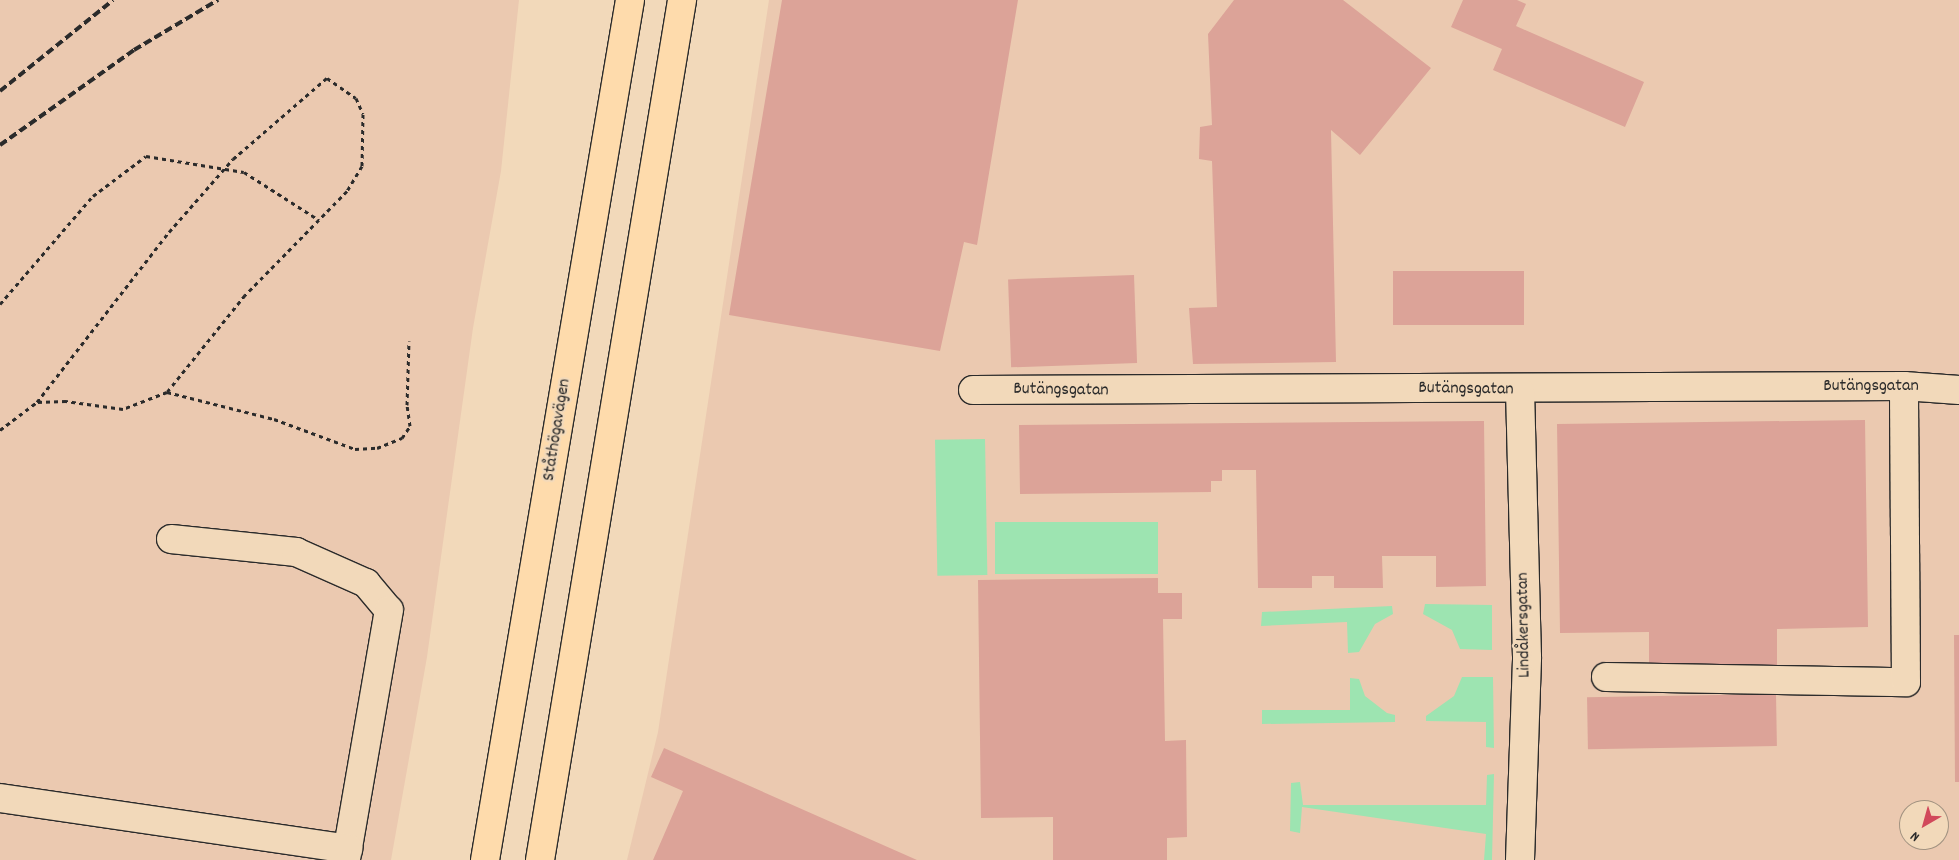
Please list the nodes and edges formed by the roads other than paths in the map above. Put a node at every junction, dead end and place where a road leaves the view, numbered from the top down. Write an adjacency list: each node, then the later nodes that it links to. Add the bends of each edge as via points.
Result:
1 (630, 0): 11 (main road, Ståthögavägen)
2 (682, 0): 12 (main road)
3 (1904, 386): 5 (street, Butängsgatan); 6 (street, Butängsgatan); 8 (street, via 1906,682)
4 (973, 390): 6 (street, Butängsgatan)
5 (1959, 390)
6 (1520, 391): 13 (street, Lindåkersgatan, via 1527,657)
7 (170, 539): 10 (street, via 296,552 366,583 389,610)
8 (1606, 677)
9 (0, 798): 10 (street)
10 (347, 854)
11 (485, 860)
12 (540, 860)
13 (1520, 860)

